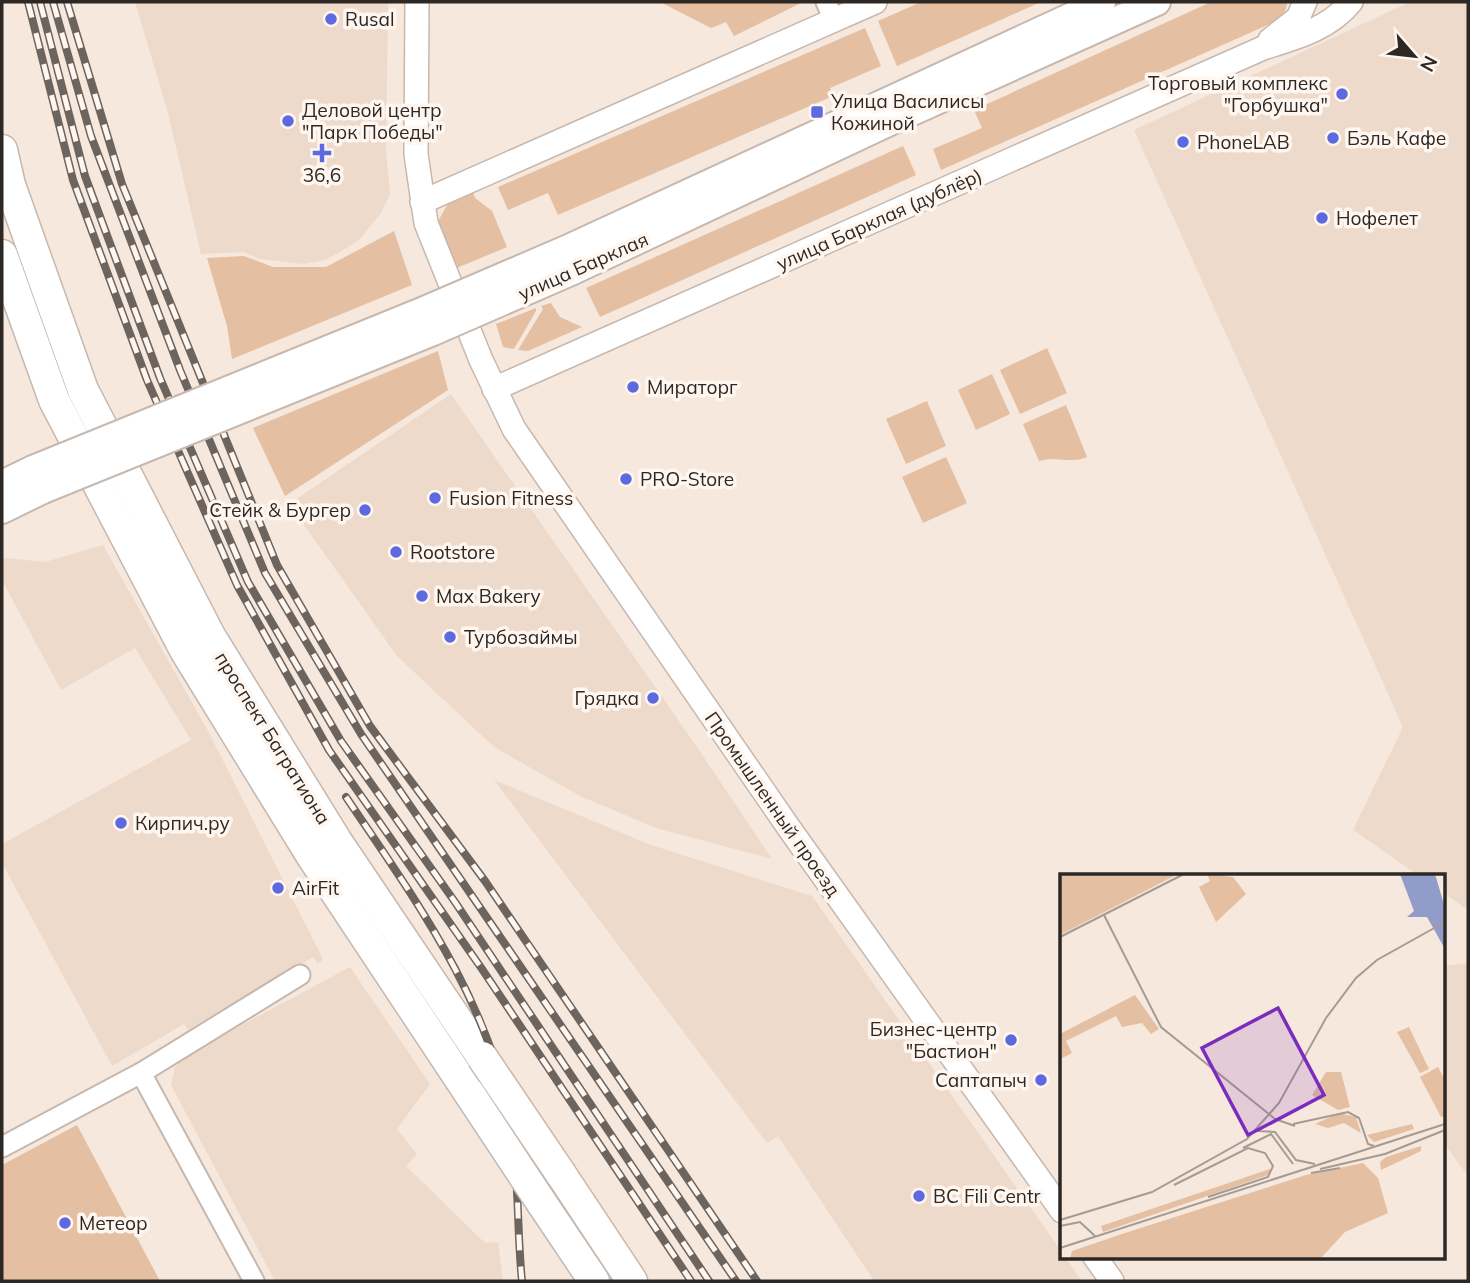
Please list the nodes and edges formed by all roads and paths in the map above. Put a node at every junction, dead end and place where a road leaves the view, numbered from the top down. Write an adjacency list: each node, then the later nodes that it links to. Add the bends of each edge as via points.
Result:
1 (416, 2): 10 (street, via 416,154)
2 (875, 2): 7 (street)
3 (1102, 2): 12 (main road, улица Барклая)
4 (1157, 2): 12 (main road, улица Барклая)
5 (1305, 2): 8 (street, улица Барклая (дублёр), via 1298,18)
6 (1351, 2): 8 (street, улица Барклая (дублёр), via 1328,23)
7 (830, 11): 10 (street)
8 (1263, 48): 13 (street, улица Барклая (дублёр))
9 (2, 150): 24 (main road, проспект Багратиона, bridge, via 10,185 83,390 210,636 336,840)
10 (422, 202): 13 (street, Промышленный проезд, via 434,245)
11 (2, 255): 23 (main road, проспект Багратиона, bridge, via 54,400 186,652 311,855)
12 (569, 261): 14 (main road, улица Барклая, bridge, via 433,332)
13 (494, 389): 20 (street, Промышленный проезд, via 514,429 703,705)
14 (38, 480): 15 (main road, улица Барклая); 16 (main road, улица Барклая)
15 (2, 484)
16 (2, 510)
17 (300, 975): 18 (street)
18 (141, 1073): 19 (street); 22 (street)
19 (2, 1147)
20 (1060, 1209)
21 (1096, 1258): 25 (street)
22 (254, 1281)
23 (594, 1281)
24 (632, 1281)
25 (1112, 1281)

